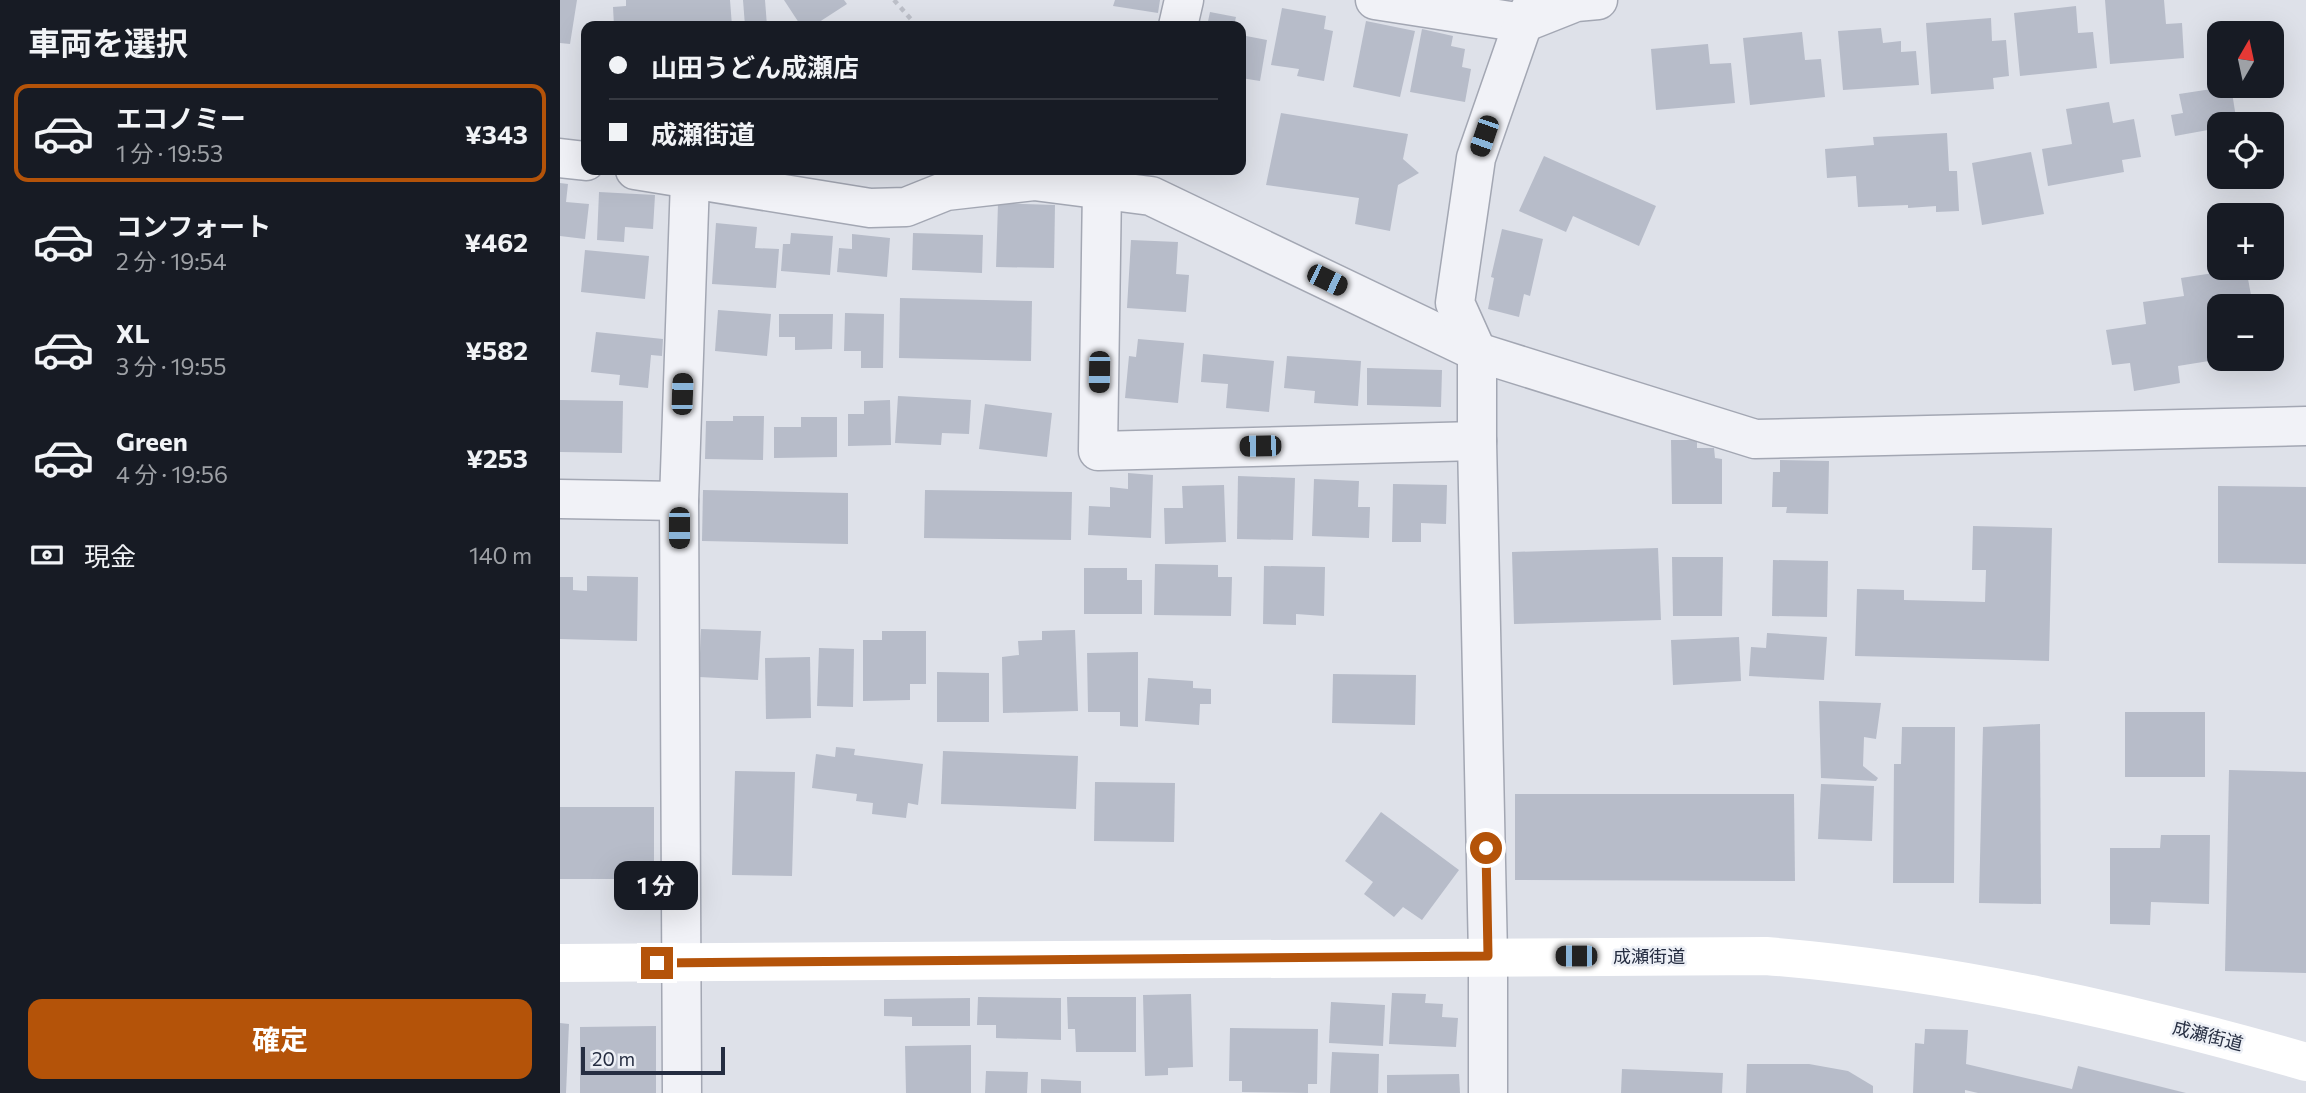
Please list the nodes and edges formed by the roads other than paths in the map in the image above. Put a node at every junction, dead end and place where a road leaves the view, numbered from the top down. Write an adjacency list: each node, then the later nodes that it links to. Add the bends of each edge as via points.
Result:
1 (1184, 0): 5 (street)
2 (1374, 0): 4 (street)
3 (1598, 0): 4 (street)
4 (1529, 12): 12 (street, via 1476,158 1455,303)
5 (1179, 21)
6 (560, 158): 7 (street)
7 (581, 160)
8 (662, 175): 9 (street)
9 (690, 180): 10 (street, via 870,208 906,207); 16 (street)
10 (945, 180): 11 (street, via 1034,181)
11 (1102, 188): 12 (street, via 1151,196); 14 (street, via 1098,451)
12 (1478, 352): 13 (street, via 1755,439); 14 (street)
13 (2306, 426)
14 (1477, 441): 17 (street)
15 (560, 499): 16 (street)
16 (679, 501): 19 (street)
17 (1488, 956): 19 (main road, 成瀬街道); 20 (main road, 成瀬街道, via 1766,956 1839,962 2080,1002); 22 (street)
18 (560, 963): 19 (main road, 成瀬街道)
19 (681, 963): 21 (street)
20 (2306, 1062)
21 (682, 1093)
22 (1488, 1093)

